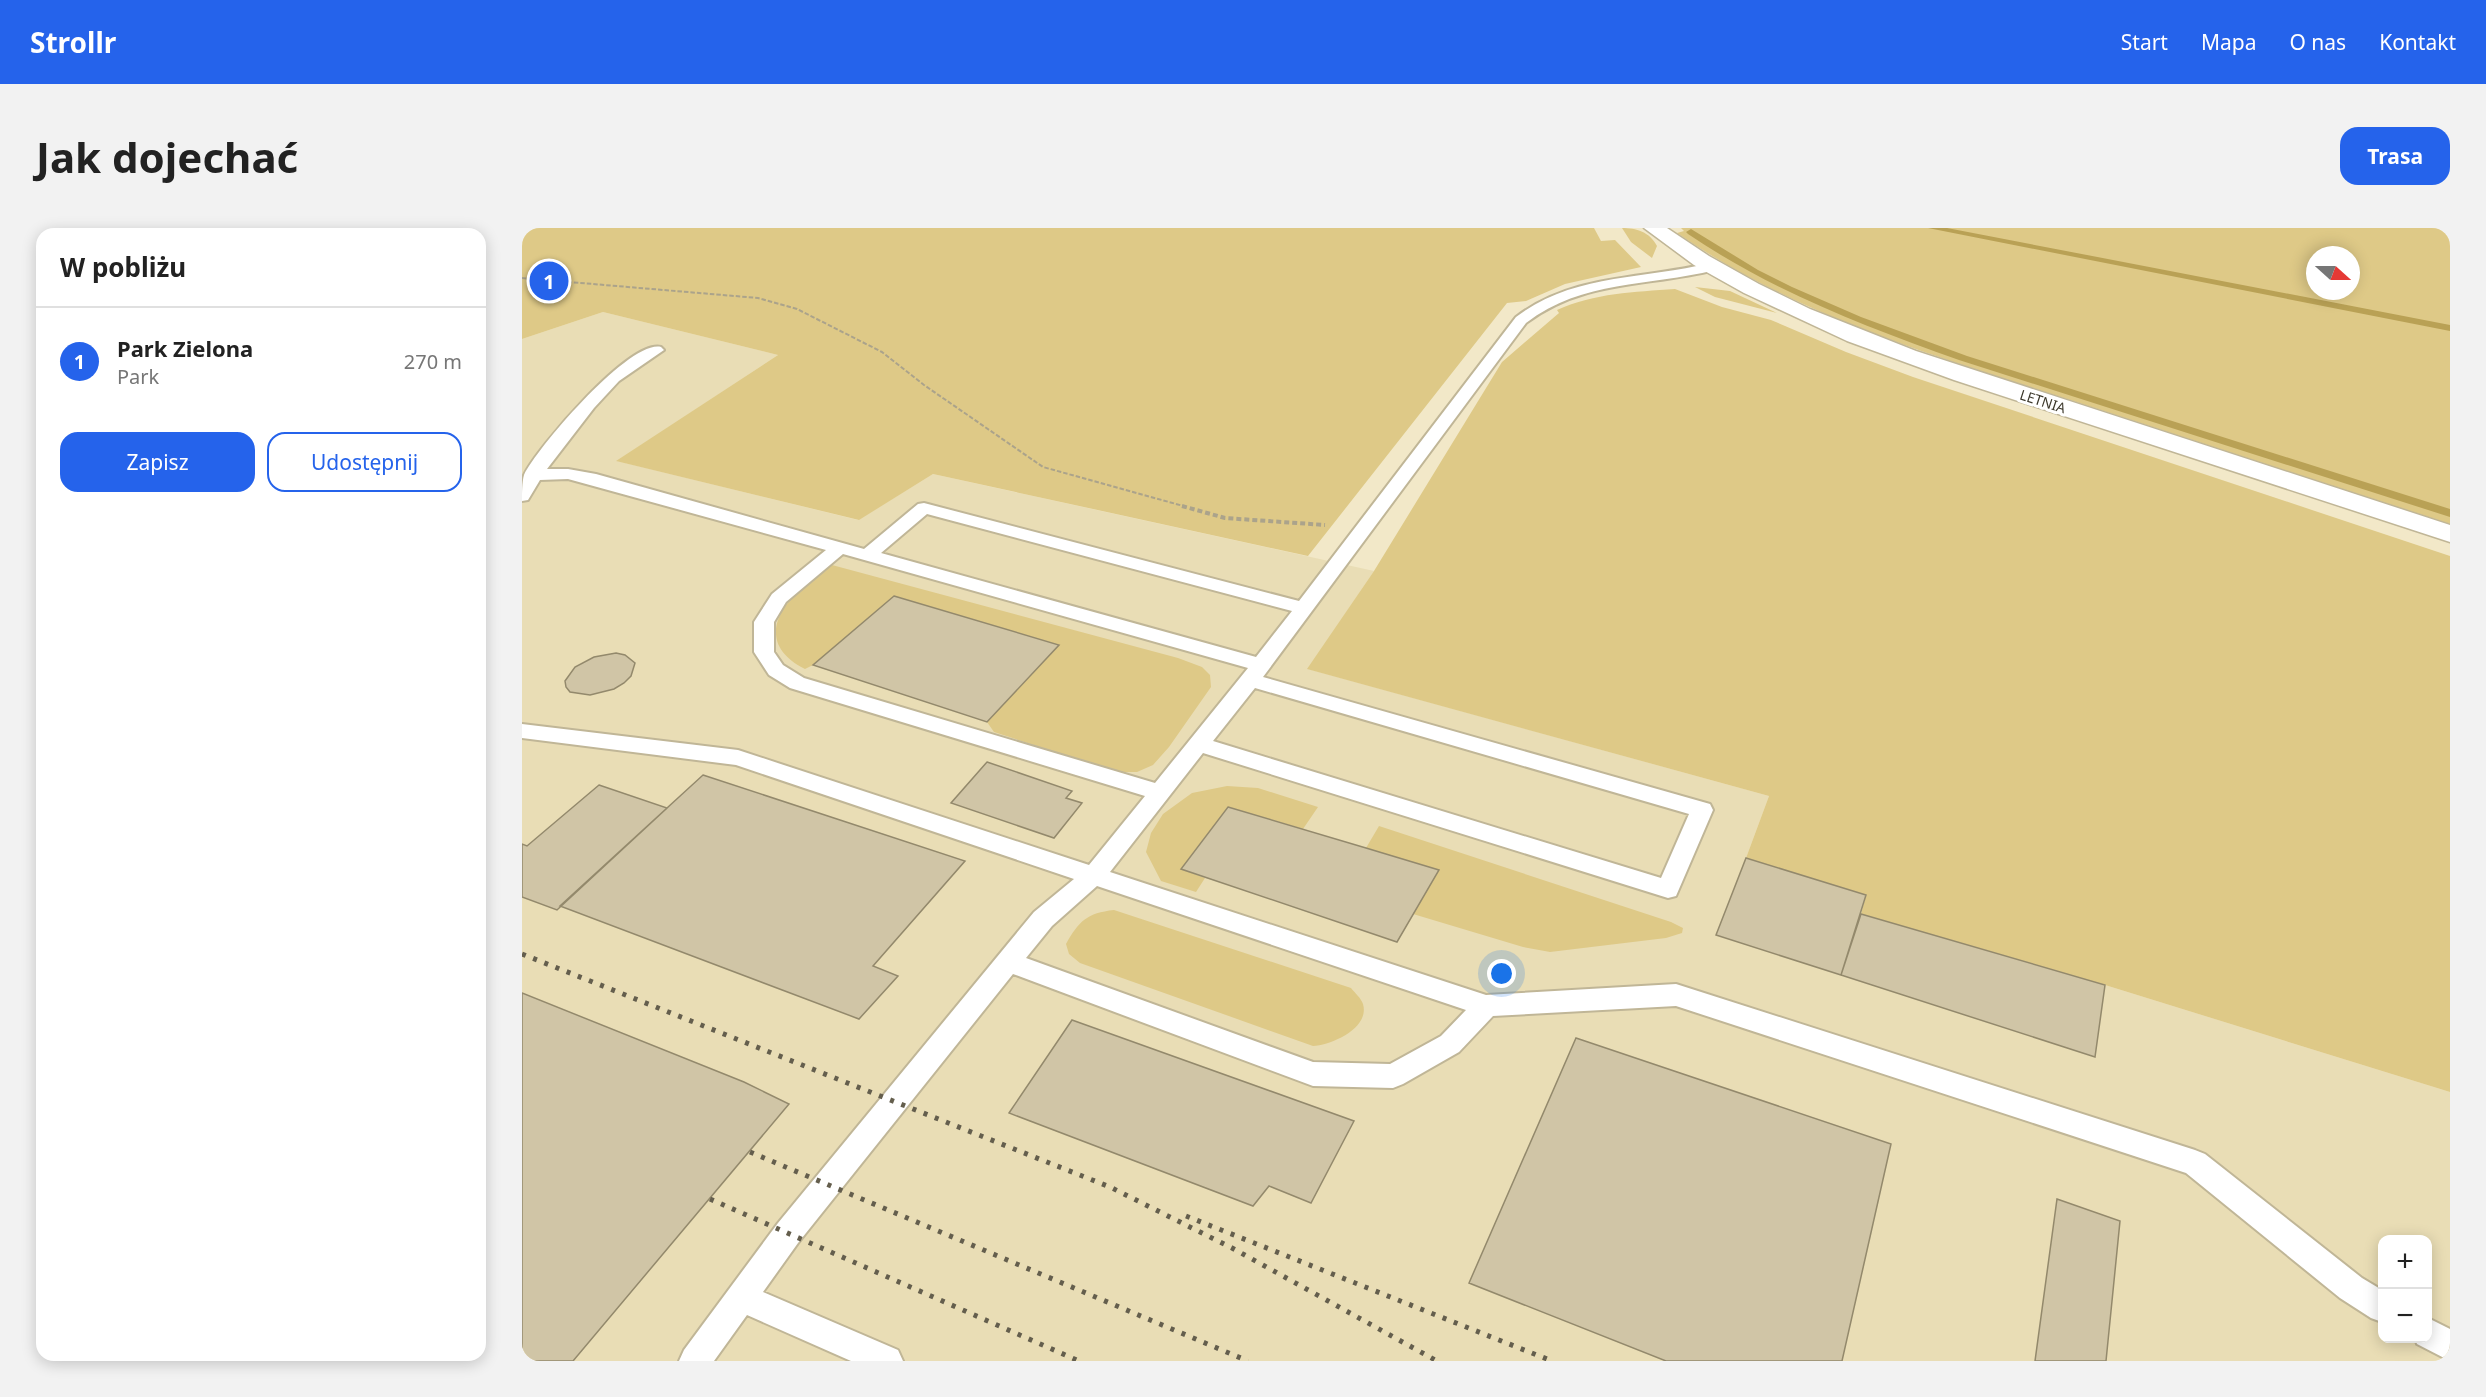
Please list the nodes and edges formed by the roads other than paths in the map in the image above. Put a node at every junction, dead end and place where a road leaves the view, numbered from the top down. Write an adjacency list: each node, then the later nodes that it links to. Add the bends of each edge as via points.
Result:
1 (1654, 228): 2 (street, LETNIA)
2 (1710, 267): 6 (street, LETNIA, via 1789,308 1888,349); 9 (lane, via 1581,290 1555,298 1526,316)
3 (657, 350): 4 (lane, via 613,378 554,444)
4 (533, 475): 5 (lane); 7 (lane, via 590,478)
5 (522, 496)
6 (2450, 534)
7 (839, 548): 8 (lane); 13 (lane, via 779,598 765,622 764,652 776,670 797,683)
8 (868, 555): 9 (lane, via 924,508); 10 (lane)
9 (1304, 608): 10 (lane)
10 (1256, 672): 12 (lane); 12 (lane, via 1702,810 1668,890)
11 (522, 731): 14 (lane, via 738,758)
12 (1199, 744): 13 (lane)
13 (1160, 792): 14 (lane)
14 (1094, 875): 15 (lane, via 1043,919); 16 (lane)
15 (1008, 962): 16 (lane, via 1313,1074 1393,1076 1450,1044); 17 (lane, via 801,1217)
16 (1486, 1006): 18 (lane, via 1676,995 2195,1163 2351,1288)
17 (742, 1298): 21 (lane); 22 (lane)
18 (2378, 1305)
19 (2432, 1336): 20 (lane)
20 (2450, 1346)
21 (695, 1361)
22 (887, 1361)

